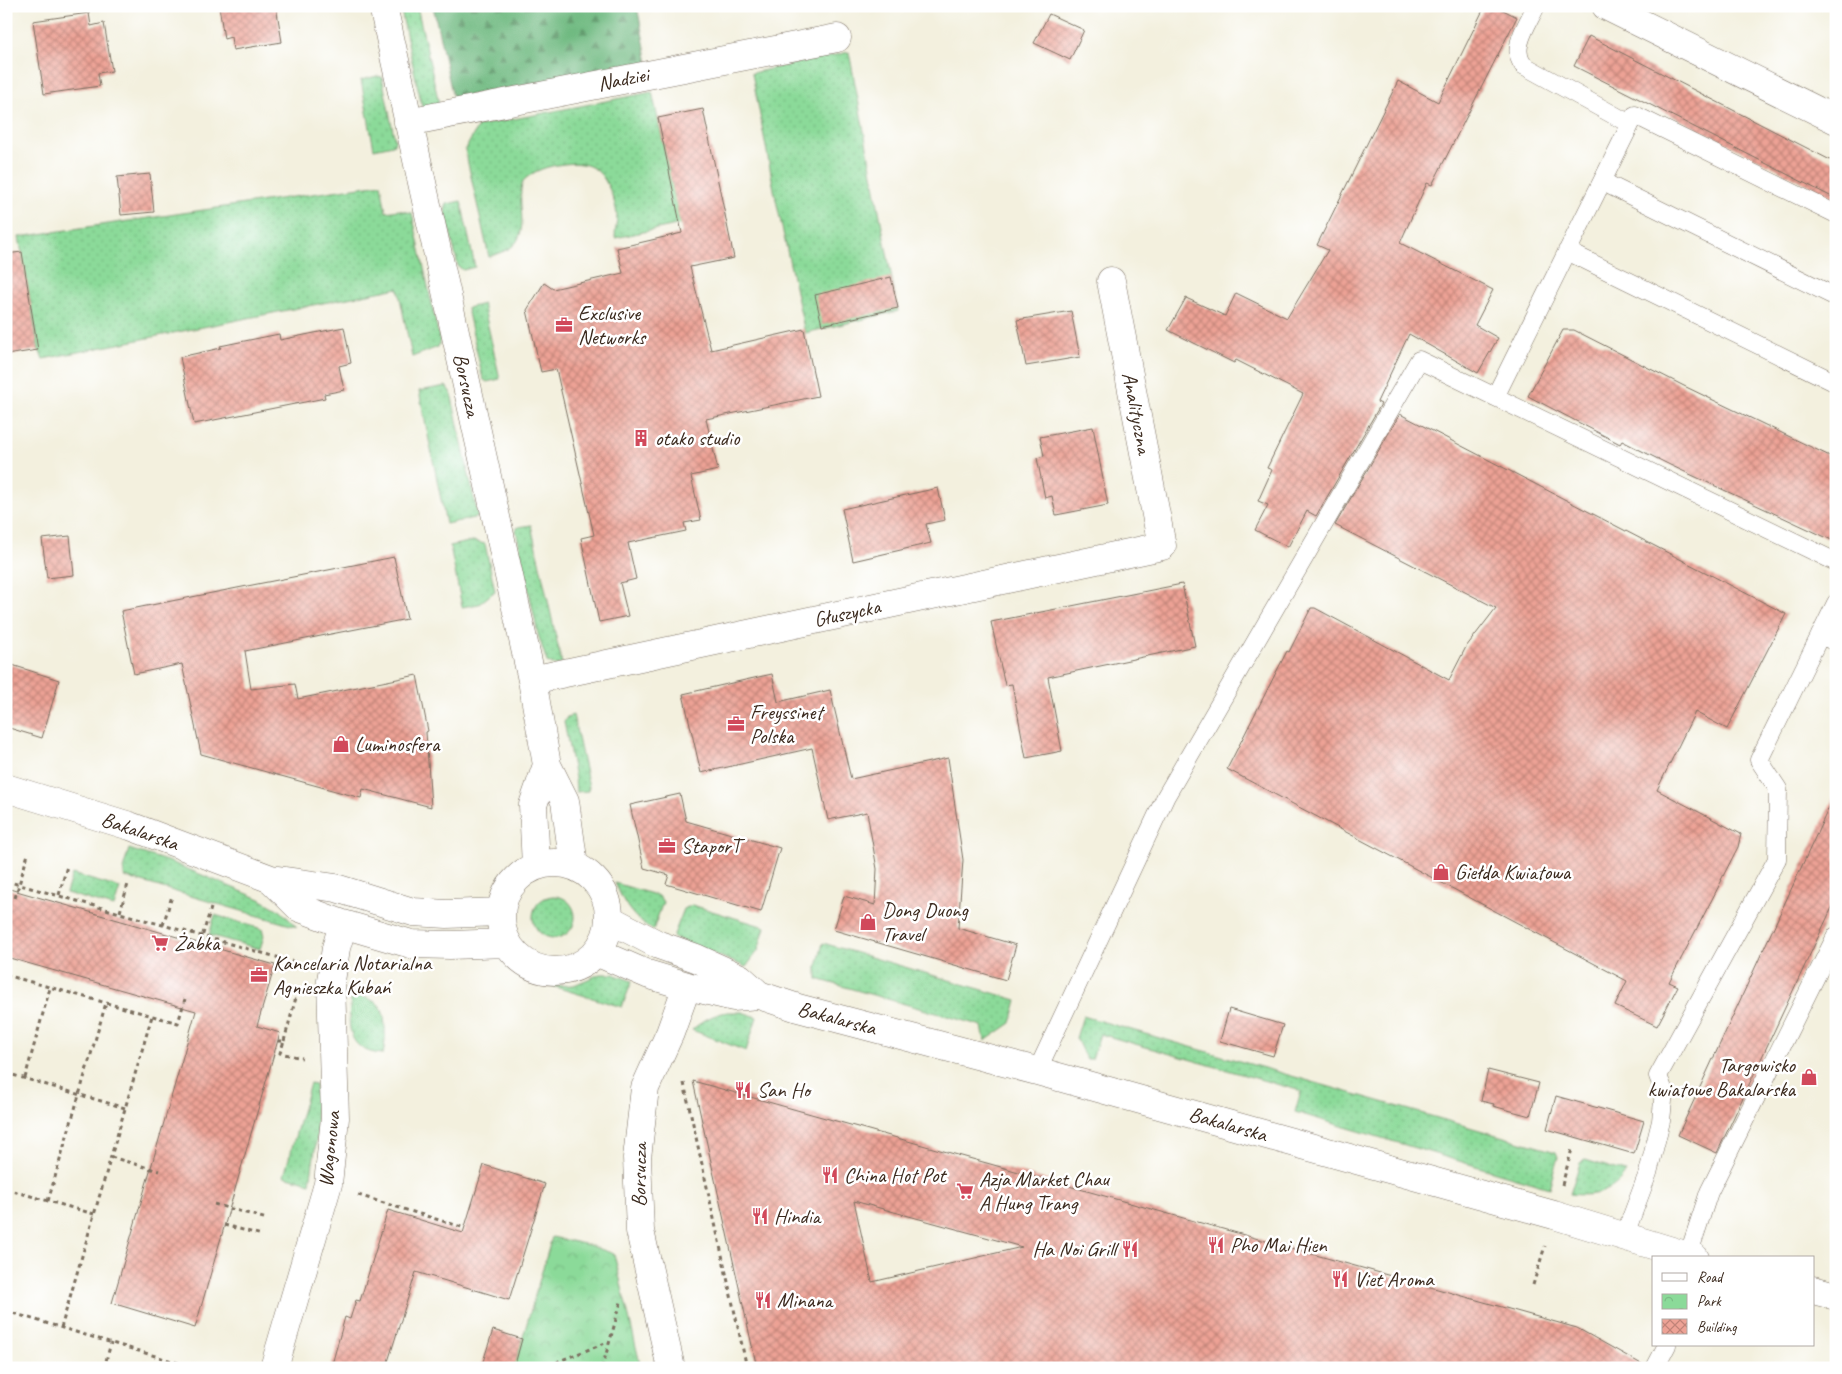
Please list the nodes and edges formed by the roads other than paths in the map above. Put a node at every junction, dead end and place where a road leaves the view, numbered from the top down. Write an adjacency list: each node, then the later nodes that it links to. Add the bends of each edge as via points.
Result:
1 (383, 6): 7 (street, Borsucza)
2 (1536, 6): 5 (lane, via 1518,46 1518,60 1523,66)
3 (1606, 6): 6 (street)
4 (837, 38): 7 (street, Nadziei)
5 (1633, 120): 8 (lane); 9 (lane)
6 (1836, 120)
7 (408, 122): 19 (street, Borsucza)
8 (1603, 182): 10 (lane); 12 (lane)
9 (1836, 214)
10 (1567, 251): 13 (lane); 14 (lane)
11 (1111, 281): 15 (street, Analityczna)
12 (1836, 298)
13 (1836, 383)
14 (1495, 397): 16 (lane); 33 (lane, via 1420,360 1166,796)
15 (1162, 546): 19 (street, Głuszycka)
16 (1836, 562)
17 (1836, 603): 18 (lane)
18 (1828, 638): 34 (lane, via 1759,760 1778,789 1777,859 1658,1076 1664,1092 1662,1115 1648,1173)
19 (532, 680): 20 (street, Borsucza)
20 (546, 765): 22 (street, Borsucza, via 533,805); 23 (street, Borsucza, via 565,801)
21 (6, 788): 24 (street, Bakalarska, via 130,826)
22 (536, 866): 23 (street, via 551,863); 25 (street, via 511,884)
23 (574, 866): 26 (street, via 599,885 607,901)
24 (271, 879): 25 (street, Bakalarska, via 336,888 413,912); 27 (street, Bakalarska, via 300,908)
25 (500, 912): 29 (street, via 501,929)
26 (609, 919): 30 (street, via 606,937); 32 (street, Bakalarska, via 659,945 740,978)
27 (343, 924): 29 (street, Bakalarska, via 411,944); 40 (street, Wagonowa, via 331,981 335,1118 328,1184)
28 (1836, 936): 36 (lane, via 1709,1192)
29 (507, 944): 30 (street, via 519,958 550,972 567,970)
30 (596, 952): 31 (street, Bakalarska, via 647,974)
31 (687, 986): 32 (street, Bakalarska, via 733,997); 41 (street, Borsucza, via 645,1088 637,1158 640,1230)
32 (759, 995): 33 (street, Bakalarska)
33 (1036, 1071): 34 (street, Bakalarska)
34 (1624, 1237): 35 (street, Bakalarska)
35 (1688, 1256)
36 (1691, 1256)
37 (1814, 1290): 38 (street)
38 (1836, 1296)
39 (1666, 1346): 42 (lane)
40 (274, 1368)
41 (671, 1368)
42 (1655, 1368)

